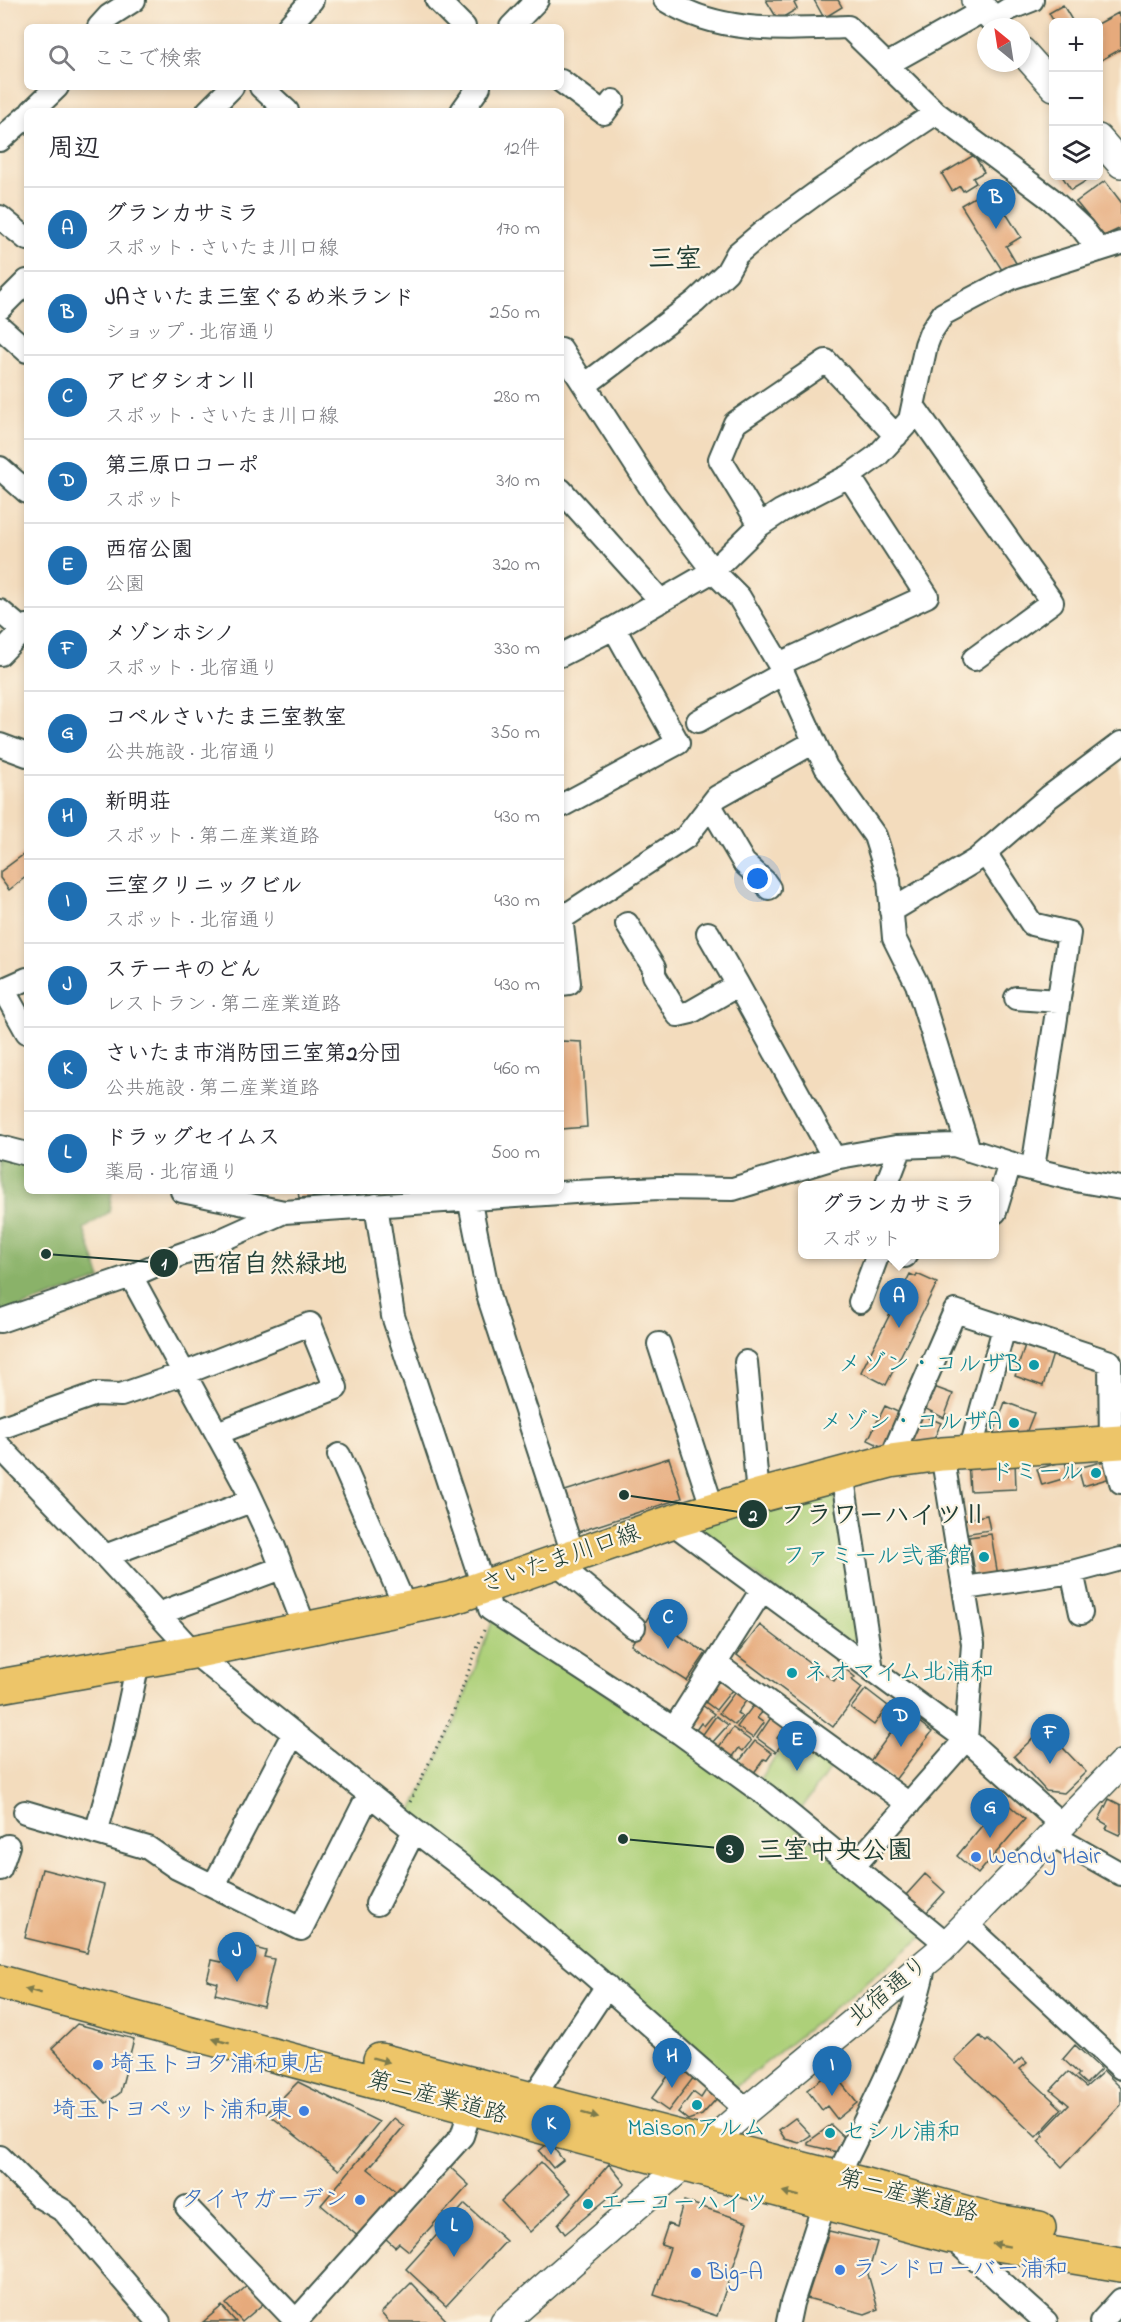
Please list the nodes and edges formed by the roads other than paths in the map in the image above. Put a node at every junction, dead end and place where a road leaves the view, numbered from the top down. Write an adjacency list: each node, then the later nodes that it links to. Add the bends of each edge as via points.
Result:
1 (134, 0): 7 (street)
2 (312, 0): 9 (street)
3 (437, 0): 10 (street)
4 (537, 0): 11 (street)
5 (665, 0): 13 (street, via 706,18 749,28 848,27)
6 (1032, 0): 8 (street)
7 (101, 14)
8 (988, 14): 13 (street)
9 (291, 24)
10 (461, 24)
11 (514, 24)
12 (1031, 61): 15 (street)
13 (886, 65): 25 (street)
14 (567, 78): 20 (street, via 604,113)
15 (1049, 82)
16 (54, 90): 21 (street)
17 (229, 90): 22 (street)
18 (264, 90): 23 (street)
19 (477, 90): 24 (street)
20 (613, 101)
21 (35, 108)
22 (211, 108)
23 (283, 108)
24 (464, 108)
25 (936, 113): 33 (street, via 1051,199); 39 (street, via 763,232 737,254 727,272 695,302)
26 (24, 119): 27 (street)
27 (0, 140)
28 (1103, 144): 29 (street)
29 (1121, 164)
30 (0, 217): 31 (street)
31 (24, 237)
32 (1121, 243): 33 (street)
33 (1100, 250): 40 (street, via 1013,277 943,314 926,345)
34 (24, 284): 35 (street)
35 (0, 309)
36 (0, 327): 37 (street)
37 (24, 348)
38 (564, 353): 39 (street)
39 (585, 384): 47 (street, via 656,496)
40 (914, 407): 41 (street, via 910,420); 55 (street, via 1052,602)
41 (896, 436): 43 (street); 46 (street, via 826,361 735,423 720,459)
42 (0, 468): 44 (street)
43 (849, 476): 46 (street); 56 (street, via 927,596)
44 (24, 489)
45 (564, 493): 48 (street)
46 (760, 525): 47 (street)
47 (713, 571): 48 (street); 56 (street, via 739,597)
48 (661, 601): 50 (street)
49 (0, 611): 51 (street)
50 (614, 628): 53 (street); 62 (street, via 678,743)
51 (24, 629)
52 (24, 631): 54 (street)
53 (564, 653)
54 (0, 654)
55 (974, 659)
56 (780, 669): 57 (street); 58 (street)
57 (699, 721)
58 (814, 742): 63 (street, via 717,797); 66 (street, via 826,767 875,836 888,880)
59 (1121, 743): 64 (street, via 1049,797)
60 (0, 745): 61 (street)
61 (24, 754)
62 (564, 804)
63 (711, 807): 65 (street, via 744,863); 67 (street, via 686,837)
64 (985, 853): 66 (street); 76 (street, via 1032,924 1069,933)
65 (769, 888)
66 (891, 911): 80 (street, via 894,938 917,984)
67 (564, 917)
68 (627, 924): 73 (street, via 678,1015)
69 (708, 933): 73 (street)
70 (564, 937): 72 (street, via 569,983)
71 (24, 980): 74 (street)
72 (564, 984)
73 (738, 985): 82 (street)
74 (1, 992): 77 (street)
75 (1016, 998): 76 (street)
76 (1058, 1001): 84 (street)
77 (24, 1027)
78 (0, 1147): 81 (street)
79 (901, 1147): 80 (street, via 954,1145); 82 (street); 85 (street)
80 (969, 1149): 83 (street)
81 (24, 1153)
82 (834, 1158): 87 (street, via 733,1189)
83 (1010, 1163): 84 (street); 92 (street)
84 (1033, 1168): 86 (street)
85 (888, 1181)
86 (1121, 1188)
87 (564, 1193)
88 (197, 1194): 94 (street)
89 (545, 1194): 91 (street)
90 (443, 1195): 91 (street); 93 (street)
91 (469, 1198): 117 (street, via 489,1298)
92 (999, 1199)
93 (376, 1205): 94 (street); 123 (street, via 393,1316)
94 (284, 1212): 96 (street)
95 (876, 1259): 97 (street)
96 (131, 1276): 98 (street); 102 (street)
97 (860, 1302)
98 (0, 1321)
99 (1004, 1328): 105 (street, via 1110,1362); 107 (street); 109 (street, via 955,1311)
100 (659, 1344): 114 (street)
101 (746, 1362): 112 (street)
102 (185, 1373): 103 (street, via 122,1395 96,1394); 104 (street); 104 (street, via 310,1324 336,1388)
103 (0, 1428)
104 (217, 1433): 113 (street)
105 (1116, 1442): 107 (main road, さいたま川口線); 111 (street)
106 (0, 1447): 116 (street)
107 (956, 1453): 109 (main road, さいたま川口線); 121 (street)
108 (339, 1455): 124 (street)
109 (890, 1461): 110 (main road, さいたま川口線)
110 (842, 1473): 112 (main road, さいたま川口線); 132 (street)
111 (1121, 1482)
112 (758, 1496): 114 (main road, さいたま川口線)
113 (251, 1501): 116 (street); 119 (street)
114 (713, 1510): 115 (main road, さいたま川口線)
115 (671, 1522): 117 (main road, さいたま川口線); 122 (street)
116 (105, 1556): 126 (street)
117 (564, 1558): 123 (main road, さいたま川口線); 128 (street)
118 (1121, 1559): 120 (street)
119 (281, 1568): 126 (street); 127 (street)
120 (1072, 1572): 121 (street); 125 (street)
121 (965, 1588): 136 (street, via 973,1644)
122 (762, 1590): 131 (street); 132 (street)
123 (487, 1594): 124 (main road, さいたま川口線); 134 (street)
124 (405, 1609): 127 (main road, さいたま川口線)
125 (1081, 1613)
126 (158, 1614): 129 (street)
127 (305, 1628): 129 (main road, さいたま川口線)
128 (634, 1628)
129 (193, 1653): 130 (main road, さいたま川口線); 135 (street)
130 (138, 1663): 133 (main road, さいたま川口線); 143 (street)
131 (716, 1664): 134 (street); 139 (street)
132 (872, 1670): 136 (street)
133 (0, 1686)
134 (674, 1729): 145 (street, via 768,1796)
135 (293, 1734): 138 (street); 148 (street)
136 (966, 1739): 139 (street); 142 (street)
137 (1121, 1764): 142 (street, 北宿通り)
138 (369, 1794): 141 (street); 148 (street, via 302,1929)
139 (909, 1804): 145 (street)
140 (25, 1812): 143 (street)
141 (407, 1825): 149 (street); 155 (street, via 500,1896)
142 (1058, 1831): 147 (street); 150 (street, 北宿通り)
143 (96, 1833): 148 (street, via 148,1848 177,1868)
144 (8, 1846): 146 (street)
145 (854, 1866): 151 (street)
146 (0, 1869)
147 (1121, 1874)
148 (214, 1885)
149 (377, 1904)
150 (966, 1924): 151 (street, 北宿通り); 156 (street)
151 (947, 1944): 153 (street, 北宿通り)
152 (0, 1960): 157 (main road, 第二産業道路, one-way to 157)
153 (925, 1962): 159 (street, 北宿通り); 162 (street, via 919,1993 893,2064)
154 (0, 1982): 158 (main road, 第二産業道路, one-way to 154)
155 (607, 1986): 157 (street); 159 (street)
156 (1121, 2068)
157 (532, 2100): 160 (main road, 第二産業道路, one-way to 160)
158 (471, 2108): 160 (main road, 第二産業道路); 168 (street, via 462,2136)
159 (747, 2110): 160 (street, 北宿通り)
160 (695, 2155): 162 (main road, 第二産業道路); 170 (street, 北宿通り)
161 (0, 2157): 169 (street, via 40,2197 64,2211)
162 (831, 2191): 164 (main road, 第二産業道路); 165 (main road, 第二産業道路); 171 (street)
163 (187, 2207): 168 (street)
164 (950, 2236): 166 (main road, 第二産業道路, one-way to 164); 172 (street)
165 (1121, 2242)
166 (1121, 2265)
167 (1121, 2300): 173 (street)
168 (287, 2318)
169 (159, 2322)
170 (504, 2322)
171 (788, 2322)
172 (1046, 2322)
173 (1101, 2322)

